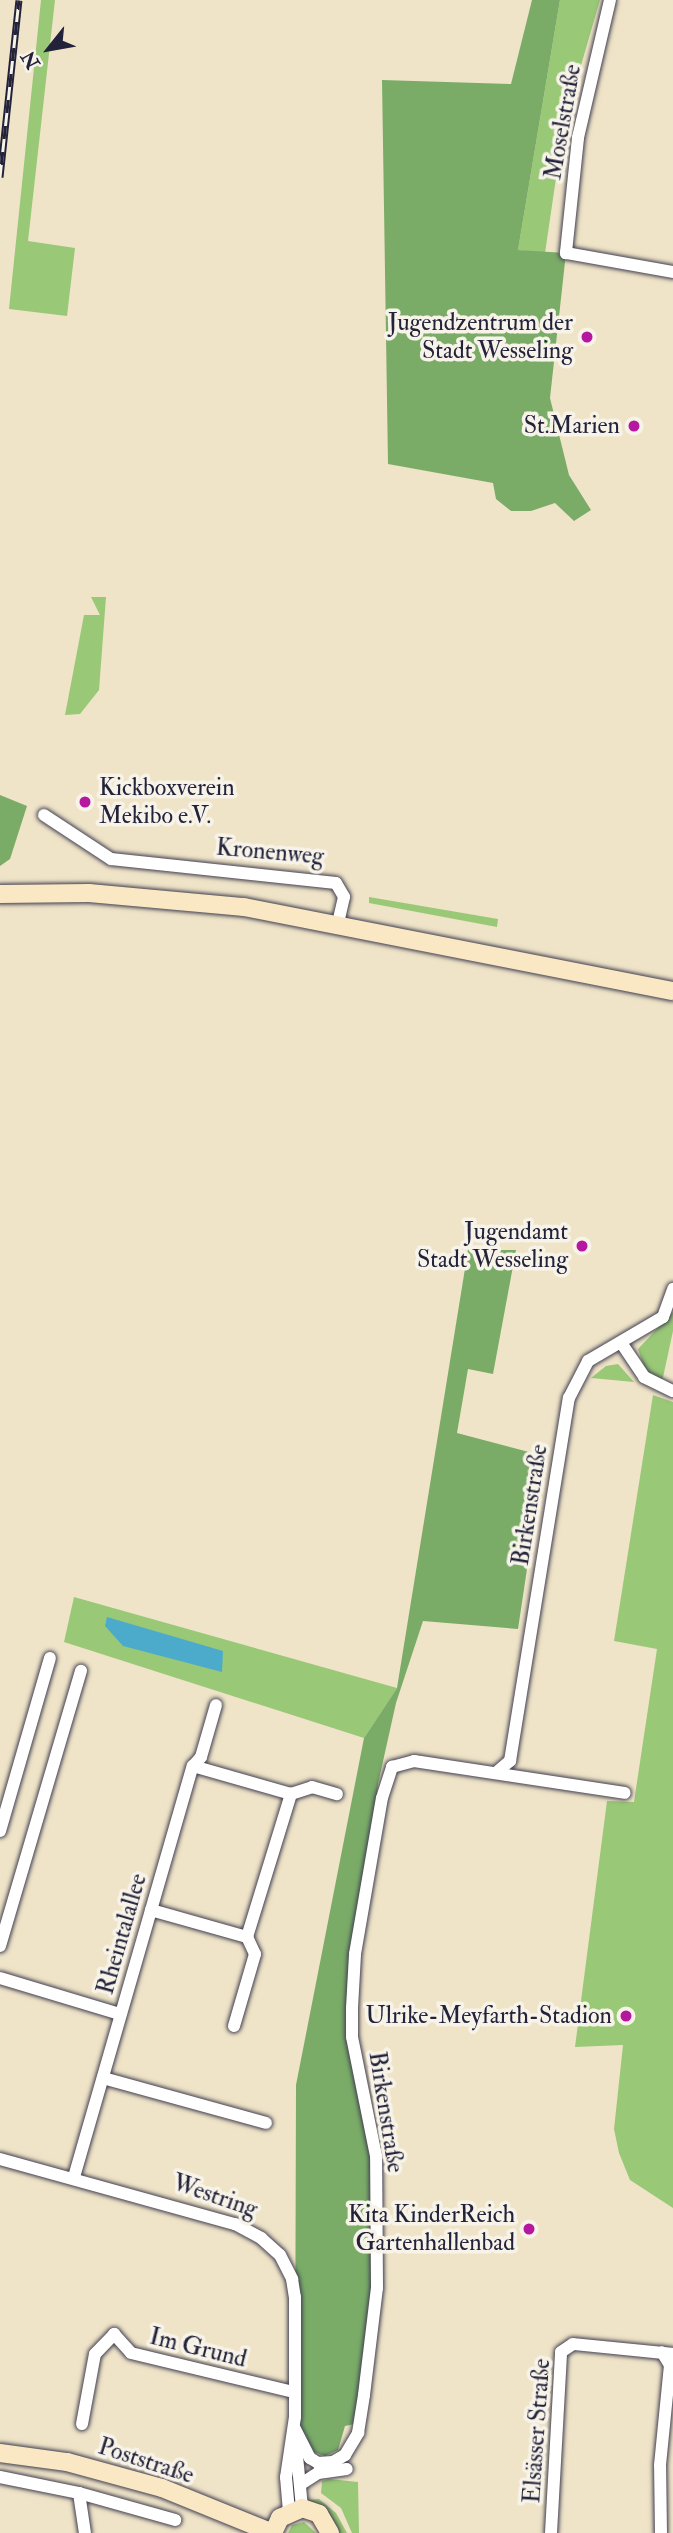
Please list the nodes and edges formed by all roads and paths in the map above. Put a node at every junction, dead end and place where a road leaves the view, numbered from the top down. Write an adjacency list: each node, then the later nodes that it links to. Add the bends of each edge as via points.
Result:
1 (610, 0): 2 (street, Moselstraße, via 578,138 566,253)
2 (673, 272)
3 (44, 815): 5 (street, Kronenweg, via 111,859 336,883 344,897)
4 (0, 894): 5 (street, via 177,898)
5 (338, 924): 6 (street)
6 (673, 991)
7 (673, 1289): 8 (street, Birkenstraße, via 663,1317)
8 (622, 1344): 9 (street, via 645,1377); 14 (street, Birkenstraße, via 588,1361 569,1398 510,1761)
9 (673, 1391)
10 (50, 1658): 18 (street)
11 (81, 1671): 21 (street)
12 (216, 1705): 13 (street, Rheintalallee, via 201,1757)
13 (193, 1766): 16 (street); 19 (street, Rheintalallee)
14 (498, 1771): 15 (street, Birkenstraße); 32 (street, Birkenstraße, via 403,1760 392,1767 382,1798 353,1981 352,2037 376,2156 377,2288 365,2395 352,2443 333,2462 318,2463 310,2458)
15 (625, 1793)
16 (290, 1794): 17 (street, via 312,1787); 20 (street)
17 (337, 1794)
18 (0, 1831)
19 (150, 1910): 20 (street); 23 (street, Rheintalallee)
20 (247, 1937): 24 (street, via 255,1954)
21 (0, 1946)
22 (0, 1978): 23 (street)
23 (120, 2014): 25 (street, Rheintalallee)
24 (234, 2026)
25 (103, 2078): 26 (street); 28 (street, Rheintalallee)
26 (266, 2123)
27 (0, 2158): 28 (street, Westring)
28 (74, 2177): 30 (street, Westring, via 234,2224 272,2247 287,2265 295,2297)
29 (668, 2353): 43 (street, Elsässer Straße, via 573,2344 561,2352); 44 (street, via 660,2465)
30 (293, 2392): 31 (street, Im Grund, via 155,2361 131,2353 114,2334 95,2354); 32 (street, Westring)
31 (82, 2424)
32 (294, 2427): 36 (street, Westring); 38 (street, Westring, via 286,2477)
33 (0, 2453): 41 (street, Poststraße, via 67,2462 162,2488)
34 (347, 2469): 36 (street, via 318,2473)
35 (0, 2477): 37 (street)
36 (301, 2484): 38 (street, Westring)
37 (79, 2493): 39 (street); 40 (street)
38 (295, 2510): 41 (street); 42 (street, via 319,2514)
39 (175, 2520)
40 (85, 2533)
41 (273, 2533)
42 (330, 2533)
43 (551, 2533)
44 (661, 2533)

